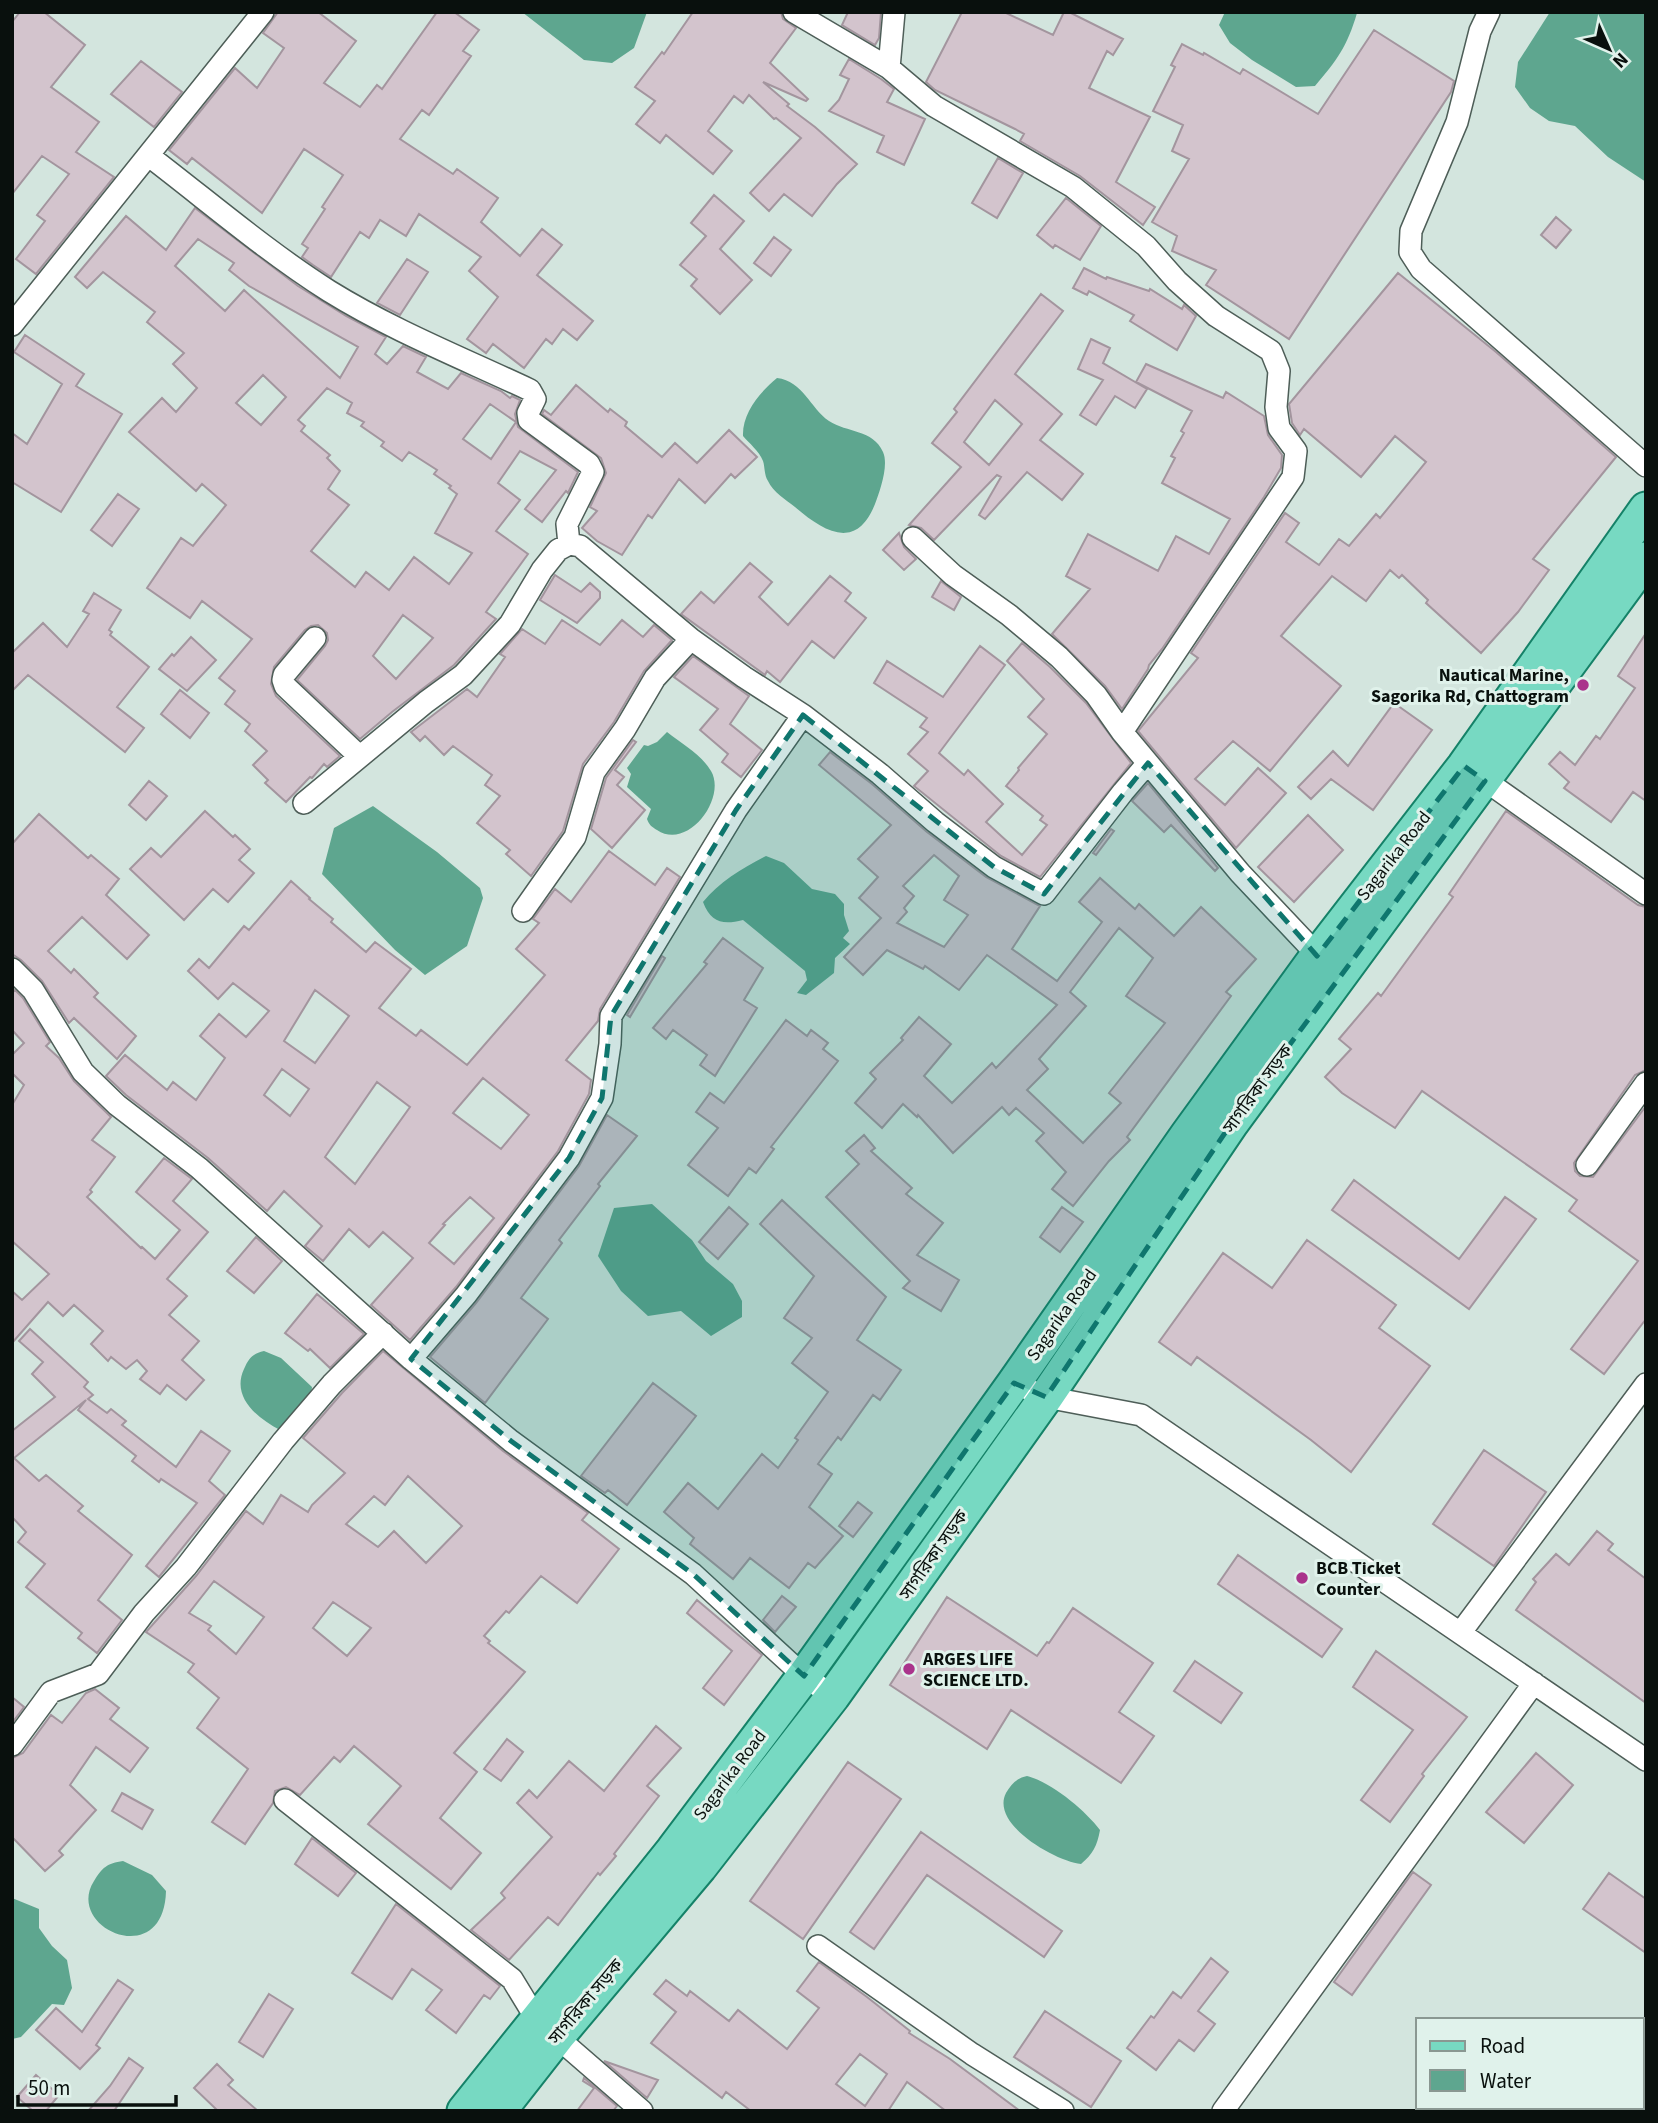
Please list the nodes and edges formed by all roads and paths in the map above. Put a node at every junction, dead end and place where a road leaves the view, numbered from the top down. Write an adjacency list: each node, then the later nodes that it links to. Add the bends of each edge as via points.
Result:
1 (263, 12): 6 (street)
2 (794, 12): 5 (street)
3 (894, 12): 5 (street)
4 (1489, 12): 8 (street, via 1480,30 1457,122 1411,231 1410,252 1421,269)
5 (889, 68): 16 (street, via 934,106 1073,187 1146,246 1216,316 1271,351 1279,371 1276,407 1279,428 1296,451 1293,477)
6 (149, 156): 7 (street); 11 (street, via 328,290 389,325 530,390 535,399 529,420 589,464 593,472 567,524)
7 (12, 325)
8 (1646, 466)
9 (1646, 509): 19 (main road, Sagarika Road)
10 (913, 538): 16 (street, via 1059,657 1096,695)
11 (569, 544): 14 (street, via 580,546); 17 (street, via 558,550 510,624 463,675)
12 (1646, 559): 19 (main road, Sagarika Road)
13 (315, 638): 17 (street, via 284,676 285,686)
14 (691, 639): 15 (street); 22 (street, via 655,678 594,772 575,837)
15 (803, 715): 18 (street, via 995,867 1044,894); 28 (street, via 736,810 611,1016 603,1098 569,1158)
16 (1122, 732): 18 (street)
17 (359, 756): 20 (street)
18 (1148, 764): 23 (street, via 1240,873)
19 (1474, 773): 21 (street); 23 (main road, Sagarika Road)
20 (304, 803)
21 (1646, 894)
22 (523, 911)
23 (1329, 967): 29 (main road, Sagarika Road, via 1187,1135); 31 (main road, সাগরিকা সড়ক, via 1231,1124)
24 (12, 969): 27 (street, via 33,990 83,1072 117,1105 199,1168)
25 (1646, 1083): 26 (street)
26 (1587, 1165)
27 (383, 1333): 28 (street); 36 (street, via 283,1441 98,1674 51,1692)
28 (411, 1359): 33 (street, via 511,1441 693,1574)
29 (1014, 1383): 31 (street); 33 (main road, Sagarika Road)
30 (1646, 1384): 32 (street)
31 (1046, 1397): 32 (street, via 1141,1415); 35 (main road, সাগরিকা সড়ক)
32 (1461, 1632): 34 (street)
33 (804, 1676): 35 (street); 40 (main road, Sagarika Road)
34 (1534, 1683): 37 (street); 45 (street)
35 (833, 1696): 40 (main road, সাগরিকা সড়ক, via 700,1867)
36 (12, 1745)
37 (1646, 1760)
38 (285, 1800): 40 (street, via 512,1979)
39 (818, 1947): 44 (street)
40 (547, 2029): 41 (main road, Sagarika Road); 42 (main road, সাগরিকা সড়ক); 43 (street)
41 (464, 2111)
42 (499, 2111)
43 (642, 2111)
44 (1063, 2111)
45 (1223, 2111)

